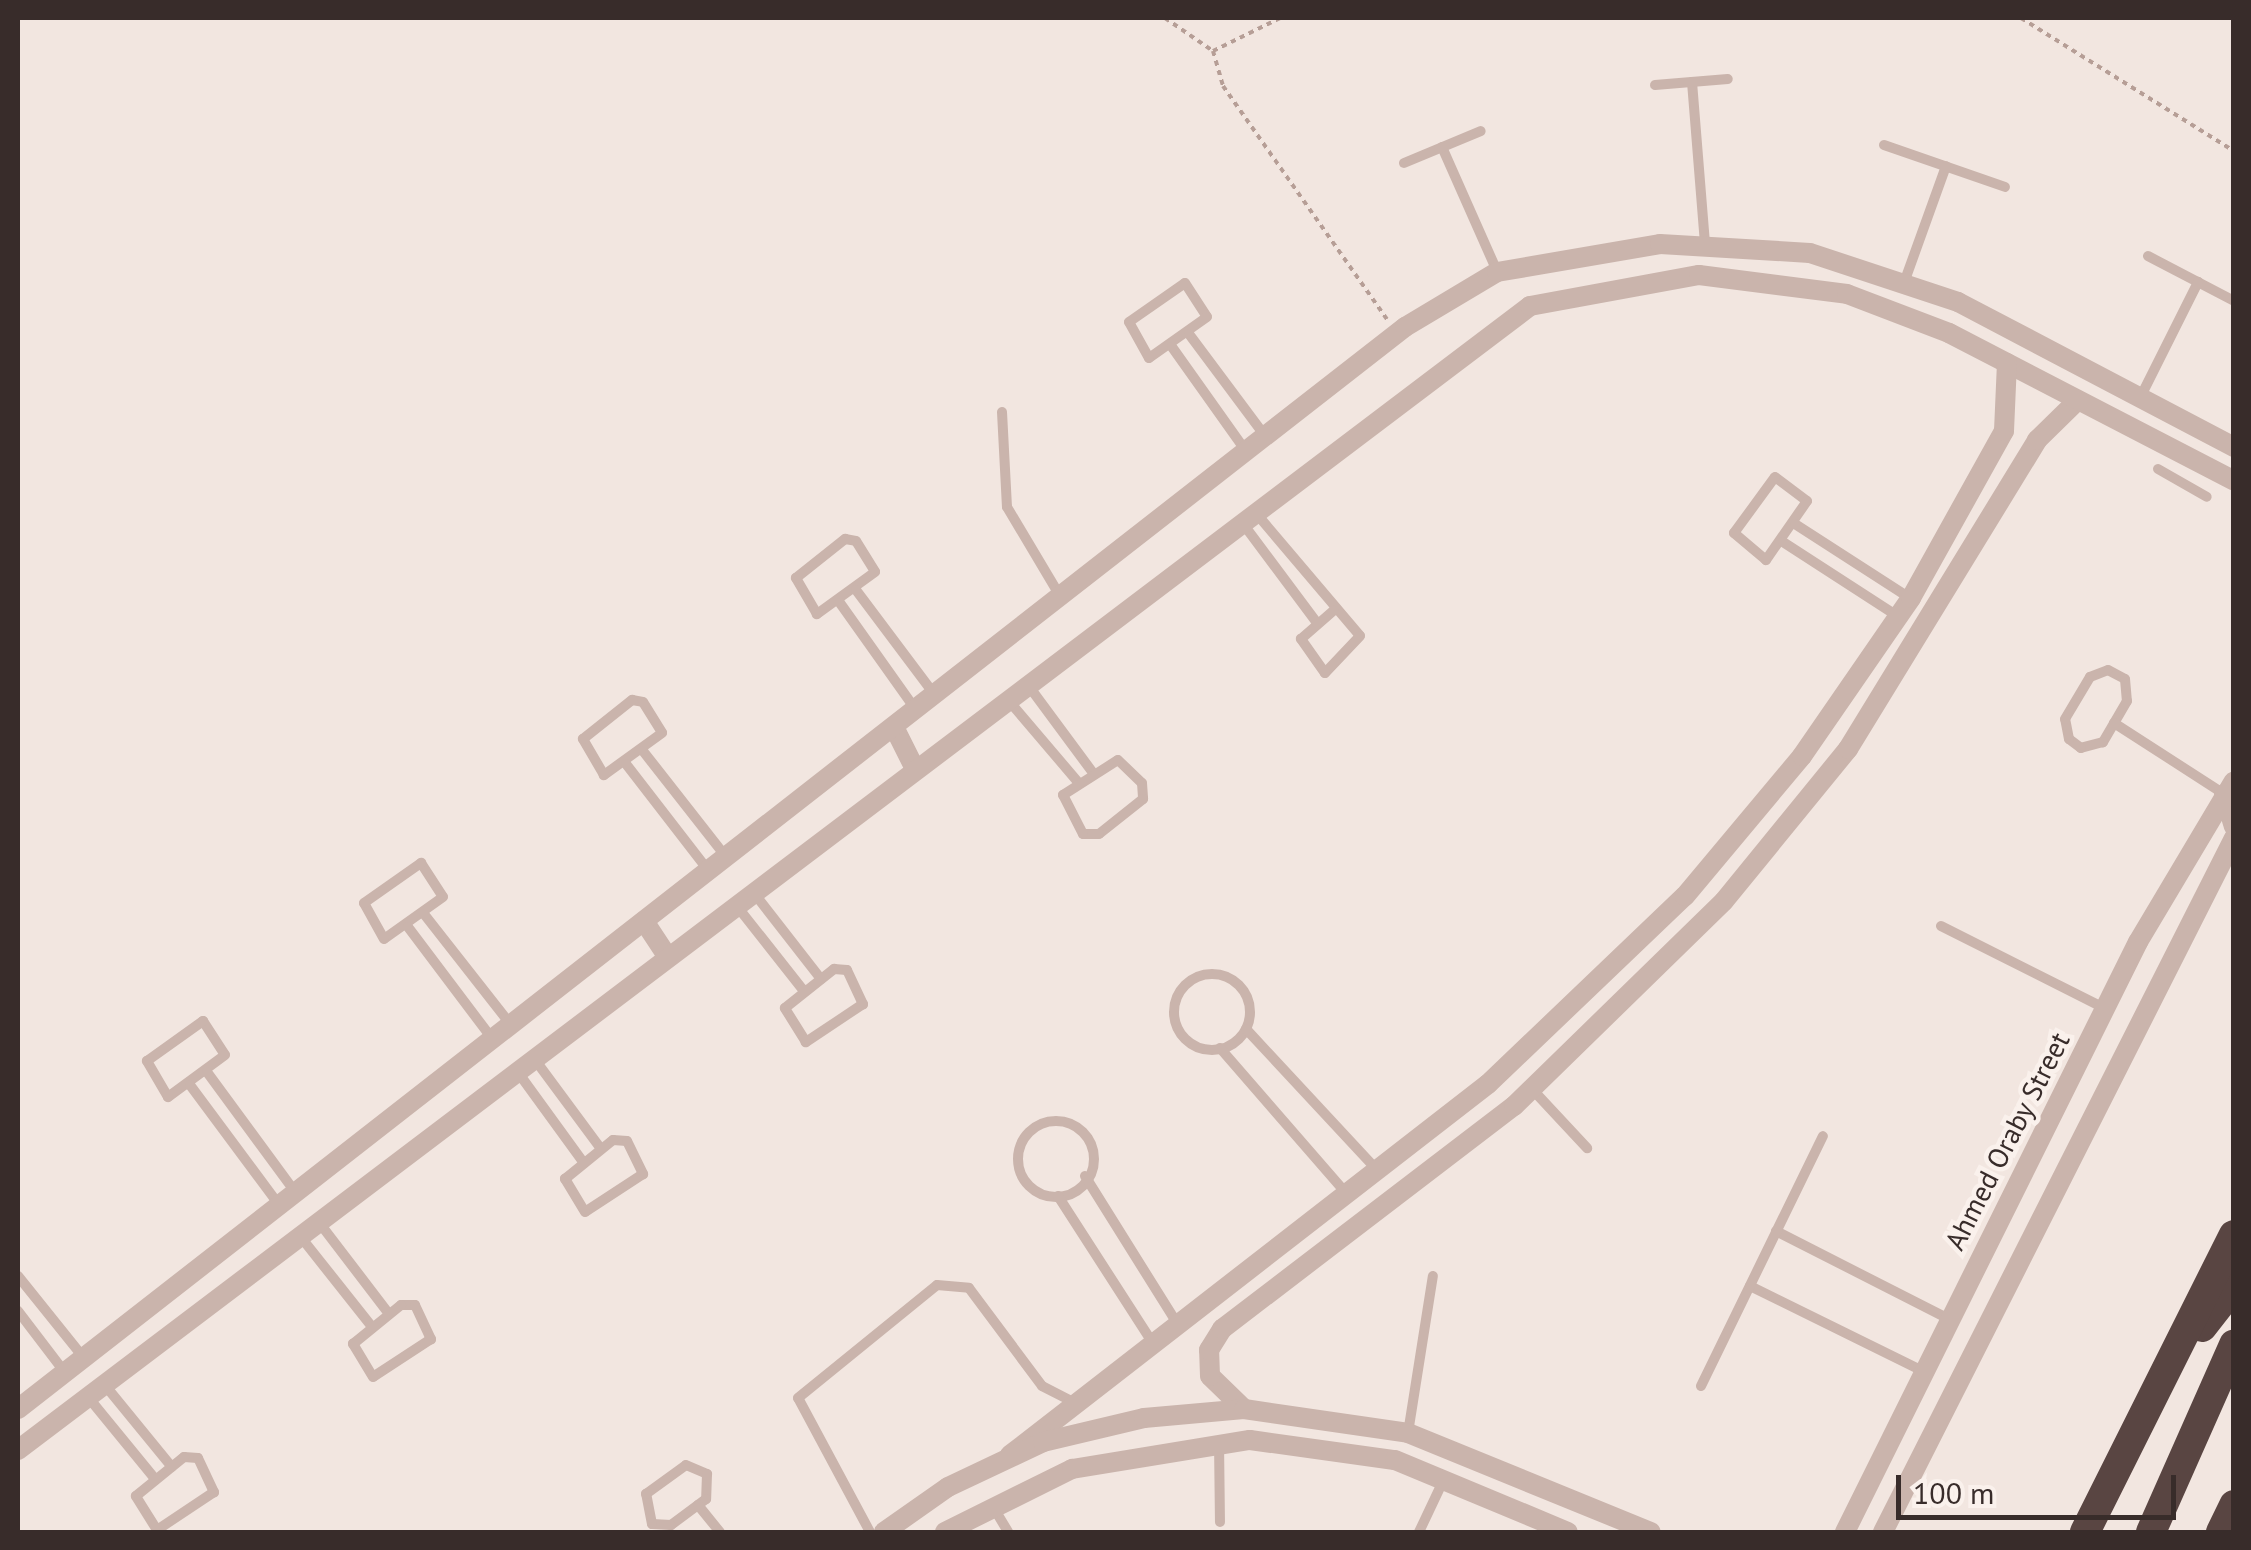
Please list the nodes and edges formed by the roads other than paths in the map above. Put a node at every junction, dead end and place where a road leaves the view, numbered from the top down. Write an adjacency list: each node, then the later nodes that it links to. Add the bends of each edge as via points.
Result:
1 (1728, 80): 2 (lane)
2 (1692, 82): 3 (lane); 10 (lane)
3 (1655, 85)
4 (1481, 131): 6 (lane)
5 (1884, 145): 8 (lane)
6 (1442, 148): 7 (lane); 13 (lane)
7 (1404, 164)
8 (1946, 166): 9 (lane); 14 (lane)
9 (2005, 187)
10 (1704, 242): 11 (street); 13 (street)
11 (1810, 252): 14 (street); 16 (street)
12 (2148, 256): 15 (lane)
13 (1497, 272): 24 (street, via 1406,327)
14 (1906, 280): 21 (street)
15 (2198, 282): 17 (lane); 21 (lane)
16 (1807, 284): 20 (street, via 1887,306); 32 (street, via 1699,275 1548,299 1509,316)
17 (2234, 301)
18 (1189, 334): 19 (lane); 19 (lane, via 1208,312 1182,283 1127,326 1149,358); 24 (lane)
19 (1172, 347): 26 (lane)
20 (2007, 363): 22 (street); 37 (street, via 1996,448)
21 (2140, 398): 25 (street)
22 (2078, 400): 27 (street); 78 (street, via 2037,440 1904,668 1788,827 1658,973)
23 (1002, 412): 36 (lane, via 1007,507)
24 (1265, 437): 26 (street)
25 (2234, 447)
26 (1246, 451): 36 (street)
27 (2196, 462): 29 (street); 30 (lane)
28 (2158, 469): 30 (lane)
29 (2234, 481)
30 (2184, 484): 31 (lane)
31 (2207, 497)
32 (1247, 515): 39 (lane); 41 (lane); 42 (street)
33 (1795, 524): 34 (lane); 34 (lane, via 1806,497 1771,478 1734,537 1766,560); 37 (lane)
34 (1783, 542): 40 (lane)
35 (856, 590): 38 (lane); 38 (lane, via 875,568 849,538 794,582 816,614); 43 (lane)
36 (1060, 596): 43 (street)
37 (1911, 598): 40 (street)
38 (840, 603): 45 (lane)
39 (1333, 611): 41 (lane); 41 (lane, via 1342,609 1361,640 1325,673 1301,644)
40 (1899, 617): 80 (street, via 1802,756 1685,896 1557,1024)
41 (1317, 623)
42 (1026, 682): 44 (street); 51 (lane)
43 (935, 695): 45 (street)
44 (1005, 696): 50 (street); 52 (lane)
45 (916, 710): 47 (street)
46 (2114, 723): 46 (lane, via 2128,686 2101,670 2066,732 2089,748); 53 (lane)
47 (894, 726): 50 (street); 56 (street)
48 (643, 750): 49 (lane); 49 (lane, via 662,729 636,699 582,743 604,775); 56 (lane)
49 (626, 764): 57 (lane)
50 (914, 766): 58 (street)
51 (1093, 773): 52 (lane); 52 (lane, via 1128,764 1144,789 1140,804 1088,836 1062,806)
52 (1078, 782)
53 (2228, 788): 54 (street); 64 (street, Ahmed Oraby Street)
54 (2234, 826)
55 (2234, 838): 66 (street)
56 (726, 858): 57 (street)
57 (709, 871): 61 (street)
58 (752, 890): 59 (street); 67 (lane)
59 (735, 904): 65 (street); 68 (lane)
60 (424, 914): 63 (lane); 63 (lane, via 443,892 417,863 362,907 384,939); 70 (lane)
61 (644, 922): 65 (street); 70 (street)
62 (1941, 926): 69 (lane)
63 (408, 927): 72 (lane)
64 (2138, 942): 66 (street); 69 (street, Ahmed Oraby Street)
65 (667, 956): 74 (street)
66 (2166, 956): 127 (street)
67 (821, 979): 68 (lane); 68 (lane, via 844,968 865,1000 809,1042 784,1013)
68 (804, 991)
69 (2104, 1008): 102 (street, Ahmed Oraby Street)
70 (512, 1026): 72 (street)
71 (1246, 1028): 73 (lane); 73 (lane, via 1250,996 1227,974 1212,972 1176,999 1172,1021 1187,1045); 85 (lane)
72 (493, 1040): 89 (street)
73 (1220, 1048): 88 (lane)
74 (534, 1057): 75 (street); 82 (lane)
75 (516, 1070): 83 (lane); 90 (street)
76 (207, 1072): 77 (lane); 77 (lane, via 226,1050 200,1021 145,1064 168,1096); 89 (lane)
77 (190, 1085): 89 (lane)
78 (1532, 1089): 81 (lane); 84 (street)
79 (1823, 1136): 91 (lane)
80 (1415, 1144): 84 (street); 85 (street)
81 (1588, 1148)
82 (601, 1149): 83 (lane); 83 (lane, via 624,1138 644,1170 589,1213 564,1184)
83 (584, 1162)
84 (1437, 1166): 115 (street, via 1222,1329 1210,1350 1210,1376)
85 (1377, 1170): 88 (street)
86 (1085, 1176): 87 (lane); 87 (lane, via 1098,1161 1096,1143 1064,1118 1014,1160 1031,1194); 103 (lane)
87 (1058, 1196): 105 (lane)
88 (1348, 1196): 103 (street)
89 (288, 1200): 94 (street)
90 (318, 1221): 92 (street); 101 (lane)
91 (1776, 1231): 98 (lane); 102 (lane)
92 (300, 1235): 97 (street); 104 (lane)
93 (2234, 1235): 111 (highway)
94 (218, 1254): 97 (street); 107 (street)
95 (18, 1276): 107 (lane)
96 (1434, 1276): 116 (lane)
97 (238, 1282): 112 (street)
98 (1750, 1286): 108 (lane); 110 (lane)
99 (2234, 1286): 111 (highway)
100 (18, 1311): 109 (lane)
101 (389, 1314): 104 (lane); 104 (lane, via 412,1304 433,1335 377,1378 352,1348)
102 (1948, 1320): 108 (street, Ahmed Oraby Street)
103 (1177, 1323): 105 (street)
104 (372, 1327)
105 (1152, 1342): 113 (street)
106 (2234, 1346): 142 (highway)
107 (84, 1359): 109 (street)
108 (1923, 1371): 123 (street, Ahmed Oraby Street)
109 (66, 1374): 114 (street)
110 (1701, 1386)
111 (2156, 1387): 141 (highway)
112 (96, 1390): 118 (street); 120 (lane); 122 (lane)
113 (1075, 1402): 119 (street); 132 (lane, via 1042,1386 969,1288 938,1284 798,1398)
114 (18, 1409)
115 (1244, 1409): 116 (street); 119 (street, via 1110,1424)
116 (1408, 1433): 138 (street)
117 (1219, 1441): 121 (street, via 1326,1445); 124 (street, via 1104,1460); 129 (lane)
118 (18, 1450)
119 (1010, 1455): 133 (street)
120 (172, 1467): 122 (lane); 122 (lane, via 195,1456 216,1488 160,1530 135,1501)
121 (1445, 1477): 136 (lane); 137 (street)
122 (155, 1480)
123 (1864, 1494): 127 (street); 139 (street, Ahmed Oraby Street)
124 (992, 1504): 134 (street); 135 (lane)
125 (698, 1505): 128 (lane); 128 (lane, via 709,1493 707,1474 680,1467 643,1500 652,1524); 131 (lane)
126 (2234, 1505): 143 (highway)
127 (1895, 1507): 140 (street)
128 (676, 1522): 130 (lane)
129 (1220, 1522)
130 (685, 1532)
131 (720, 1532)
132 (870, 1532)
133 (884, 1532)
134 (944, 1532)
135 (1008, 1532)
136 (1419, 1532)
137 (1568, 1532)
138 (1651, 1532)
139 (1845, 1532)
140 (1883, 1532)
141 (2085, 1532)
142 (2151, 1532)
143 (2221, 1532)

